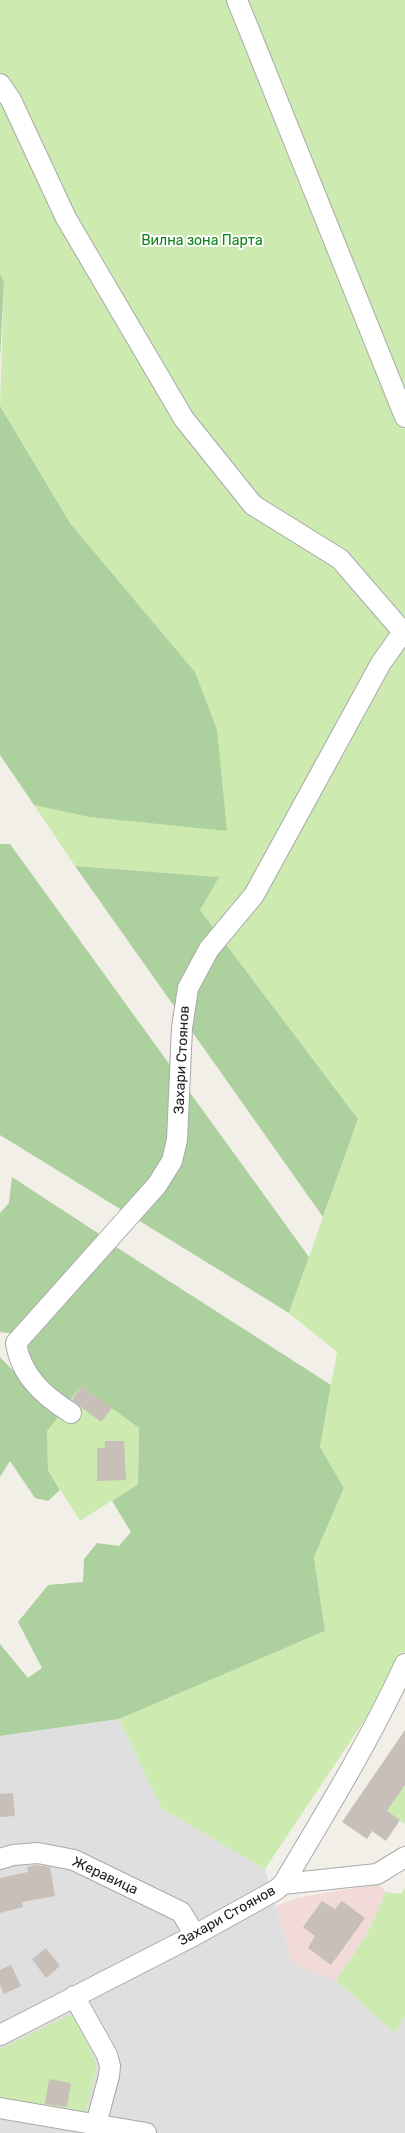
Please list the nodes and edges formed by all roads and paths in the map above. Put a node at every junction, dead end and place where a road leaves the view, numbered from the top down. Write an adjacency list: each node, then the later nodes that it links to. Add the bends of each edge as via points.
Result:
1 (237, 0): 3 (street)
2 (0, 84): 4 (street, via 66,218 184,419 253,505 340,560)
3 (405, 417)
4 (404, 632): 5 (street, Захари Стоянов, via 381,663 254,895 209,950 188,988 182,1028 177,1140 172,1161 157,1185 16,1343 18,1358 29,1379 50,1400)
5 (71, 1413)
6 (405, 1664): 9 (street, Захари Стоянов, via 346,1776)
7 (405, 1857): 9 (street, via 377,1874)
8 (0, 1859): 10 (street, Жеравица, via 38,1854 74,1860 181,1912)
9 (283, 1884): 10 (street, Захари Стоянов)
10 (194, 1935): 11 (street, Захари Стоянов)
11 (74, 1996): 12 (street, Захари Стоянов); 14 (street, via 110,2066)
12 (0, 2034)
13 (0, 2108): 14 (street)
14 (96, 2124): 15 (street)
15 (134, 2132)

